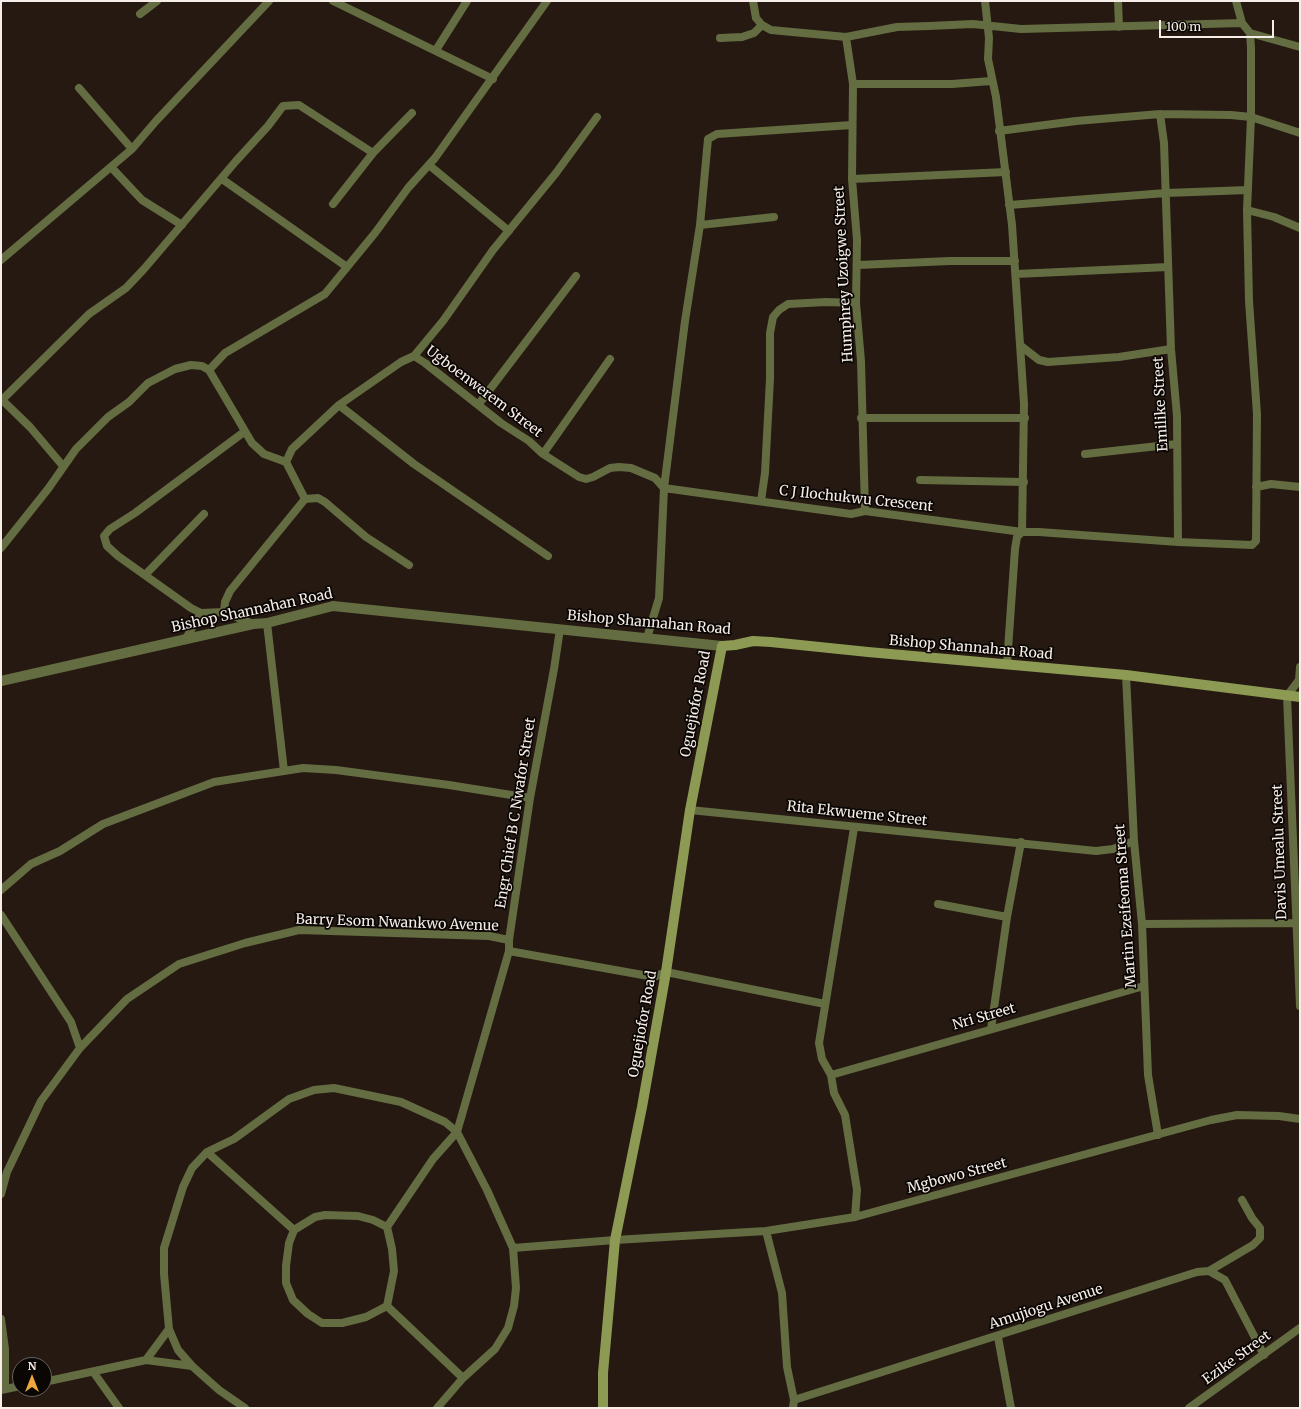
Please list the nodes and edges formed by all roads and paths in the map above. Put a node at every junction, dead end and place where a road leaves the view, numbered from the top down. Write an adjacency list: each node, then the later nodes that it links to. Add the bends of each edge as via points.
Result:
1 (156, 1): 10 (street)
2 (269, 1): 31 (street)
3 (333, 1): 19 (street)
4 (467, 1): 19 (street)
5 (547, 1): 20 (street)
6 (753, 1): 12 (street, via 756,18)
7 (985, 1): 13 (street)
8 (1118, 1): 14 (street)
9 (1236, 1): 11 (street)
10 (140, 14)
11 (1242, 23): 14 (street); 15 (street)
12 (762, 25): 16 (street, via 771,30); 17 (street, via 754,33 742,37)
13 (987, 26): 14 (street, via 1021,29); 16 (street, via 973,24 897,27); 21 (street)
14 (1119, 27)
15 (1250, 33): 18 (street); 27 (street)
16 (846, 37): 22 (street, Humphrey Uzoigwe Street)
17 (720, 38)
18 (1300, 47)
19 (436, 50): 20 (street)
20 (493, 79): 33 (street)
21 (991, 81): 22 (street, via 952,84); 29 (street, via 996,97)
22 (853, 84): 28 (street, Humphrey Uzoigwe Street)
23 (80, 88): 31 (street)
24 (412, 113): 32 (street)
25 (1160, 114): 27 (street); 29 (street); 39 (street)
26 (598, 117): 47 (street)
27 (1251, 117): 30 (street); 38 (street)
28 (852, 125): 36 (street, Humphrey Uzoigwe Street); 45 (street, via 717,134 708,139)
29 (999, 131): 35 (street)
30 (1300, 133)
31 (132, 149): 34 (street)
32 (373, 153): 37 (street, via 299,106 291,104 283,106); 40 (street)
33 (429, 165): 47 (street); 51 (street)
34 (111, 167): 44 (street, via 142,200); 48 (street)
35 (1006, 172): 36 (street); 41 (street)
36 (852, 178): 50 (street, Humphrey Uzoigwe Street)
37 (222, 179): 44 (street); 51 (street)
38 (1248, 190): 39 (street); 42 (street)
39 (1166, 193): 41 (street); 52 (street)
40 (333, 204)
41 (1009, 205): 49 (street)
42 (1247, 210): 46 (street, via 1274,217); 74 (street, via 1248,301 1257,414)
43 (774, 217): 45 (street)
44 (182, 225): 61 (street, via 126,288 90,314)
45 (700, 225): 76 (street)
46 (1300, 228)
47 (509, 232): 58 (street)
48 (1, 260)
49 (1015, 261): 50 (street); 53 (street)
50 (858, 265): 55 (street, Humphrey Uzoigwe Street)
51 (347, 267): 60 (street, via 325,294 225,352)
52 (1168, 267): 53 (street); 57 (street)
53 (1016, 274): 56 (street)
54 (576, 276): 63 (street)
55 (856, 303): 64 (street, Humphrey Uzoigwe Street, via 861,361); 78 (street, via 788,304 773,318 770,333 770,378)
56 (1021, 346): 57 (street, Emilike Street, via 1039,360 1048,362 1112,358); 65 (street)
57 (1171, 349): 67 (street, Emilike Street, via 1176,395)
58 (414, 356): 62 (street, Ugboenwerem Street, via 401,362); 63 (street, Ugboenwerem Street)
59 (610, 359): 68 (street)
60 (209, 370): 66 (street); 71 (street, via 191,365 175,369 148,384 108,417)
61 (1, 400): 71 (street, via 30,427)
62 (339, 405): 70 (street, Ugboenwerem Street, via 292,449); 84 (street, via 414,464)
63 (478, 405): 68 (street, Ugboenwerem Street)
64 (861, 418): 65 (street); 79 (street, Humphrey Uzoigwe Street)
65 (1025, 418): 73 (street)
66 (244, 432): 70 (street, via 264,454); 86 (street, via 104,536 107,546)
67 (1177, 444): 69 (street); 82 (street, Emilike Street)
68 (543, 454): 76 (street, Ugboenwerem Street, via 586,479 610,468 631,468 655,478)
69 (1085, 454)
70 (286, 462): 77 (street)
71 (63, 466): 83 (street)
72 (920, 480): 73 (street)
73 (1024, 482): 81 (street)
74 (1256, 487): 75 (street, via 1271,484); 82 (street, C J Ilochukwu Crescent, via 1256,540 1252,545)
75 (1300, 487)
76 (664, 488): 78 (street, C J Ilochukwu Crescent); 92 (street, via 659,598)
77 (306, 499): 85 (street, via 318,498 366,537); 87 (street, via 230,591)
78 (761, 502): 79 (street, C J Ilochukwu Crescent, via 851,514)
79 (865, 511): 81 (street, C J Ilochukwu Crescent)
80 (204, 514): 86 (street)
81 (1022, 532): 82 (street, C J Ilochukwu Crescent); 95 (street, via 1017,537 1015,549)
82 (1178, 542)
83 (1, 548)
84 (548, 556)
85 (409, 565)
86 (145, 575): 88 (street, via 167,593)
87 (224, 612): 88 (street); 90 (street)
88 (201, 613): 93 (street)
89 (267, 623): 90 (street, Bishop Shannahan Road); 91 (street, Bishop Shannahan Road, via 333,606); 101 (street)
90 (253, 624): 93 (street, Bishop Shannahan Road)
91 (560, 633): 92 (street, Bishop Shannahan Road); 102 (street, Engr Chief B C Nwafor Street)
92 (647, 638): 94 (street, Bishop Shannahan Road)
93 (184, 640): 98 (street, Bishop Shannahan Road)
94 (722, 646): 95 (main road, Bishop Shannahan Road, via 753,641 771,642); 103 (main road, Oguejiofor Road)
95 (1007, 664): 97 (main road, Bishop Shannahan Road)
96 (1300, 667): 99 (street, via 1299,680)
97 (1126, 675): 99 (main road, Bishop Shannahan Road); 105 (street, Martin Ezeifeoma Street)
98 (1, 682)
99 (1287, 696): 100 (main road, Bishop Shannahan Road); 111 (street, Davis Umealu Street)
100 (1300, 697)
101 (284, 771): 102 (street, via 303,768 336,770); 107 (street, via 214,782 103,824 60,851 31,864)
102 (530, 798): 113 (street, Engr Chief B C Nwafor Street)
103 (690, 810): 104 (street, Rita Ekwueme Street); 116 (main road, Oguejiofor Road)
104 (854, 828): 106 (street, Rita Ekwueme Street); 118 (street)
105 (1134, 841): 106 (street, Rita Ekwueme Street, via 1113,849 1096,851); 112 (street, Martin Ezeifeoma Street)
106 (1021, 842): 110 (street)
107 (1, 890)
108 (938, 904): 110 (street)
109 (1, 915): 121 (street, via 71,1022)
110 (1007, 916): 120 (street)
111 (1295, 923): 112 (street); 114 (street, Davis Umealu Street)
112 (1142, 924): 117 (street, Martin Ezeifeoma Street)
113 (509, 940): 115 (street, Engr Chief B C Nwafor Street); 121 (street, Barry Esom Nwankwo Avenue, via 489,936 299,930 245,943 179,964 127,999)
114 (1298, 944): 119 (street, Davis Umealu Street)
115 (509, 951): 116 (street, via 654,977); 124 (street, Engr Chief B C Nwafor Street)
116 (666, 972): 118 (street); 133 (main road, Oguejiofor Road)
117 (1144, 986): 120 (street, Nri Street); 125 (street, Martin Ezeifeoma Street, via 1148,1075)
118 (825, 1004): 122 (street, via 820,1043 822,1059)
119 (1300, 1006)
120 (990, 1029): 122 (street, Nri Street)
121 (80, 1048): 127 (street, Barry Esom Nwankwo Avenue, via 41,1101 7,1172)
122 (831, 1075): 129 (street, via 834,1093 845,1115 857,1190)
123 (1300, 1119): 125 (street, Mgbowo Street, via 1237,1115)
124 (456, 1132): 126 (street, via 445,1122 401,1102 334,1088 314,1090 289,1099 234,1139); 130 (street, via 433,1160); 134 (street, via 487,1190)
125 (1158, 1135): 129 (street, Mgbowo Street)
126 (207, 1152): 131 (street); 139 (street, via 192,1168 183,1187 164,1248)
127 (1, 1194)
128 (1242, 1200): 135 (street, via 1260,1228 1260,1238)
129 (855, 1217): 132 (street, Mgbowo Street)
130 (387, 1227): 131 (street, via 358,1216 325,1215 315,1217); 136 (street, via 394,1271)
131 (294, 1230): 136 (street, via 289,1243 286,1283 292,1300 308,1314 322,1323 342,1323 366,1317)
132 (766, 1231): 133 (street, Mgbowo Street); 148 (street, via 782,1293 787,1367)
133 (615, 1240): 134 (street, Mgbowo Street); 152 (main road, Oguejiofor Road, via 603,1373)
134 (513, 1248): 145 (street, via 516,1288 508,1328 495,1349)
135 (1209, 1271): 140 (street, Amujiogu Avenue, via 1197,1272); 141 (street, via 1225,1280)
136 (387, 1306): 145 (street)
137 (1, 1319): 147 (street, via 6,1349)
138 (1300, 1328): 141 (street, Ezike Street)
139 (169, 1329): 142 (street); 143 (street, via 178,1350)
140 (998, 1337): 148 (street, Amujiogu Avenue); 153 (street)
141 (1264, 1354): 154 (street, Ezike Street)
142 (146, 1360): 143 (street); 144 (street)
143 (192, 1366): 150 (street, via 218,1390)
144 (94, 1372): 146 (street); 149 (street)
145 (464, 1378): 151 (street)
146 (52, 1380)
147 (3, 1389)
148 (793, 1404)
149 (119, 1408)
150 (245, 1408)
151 (436, 1408)
152 (603, 1408)
153 (1011, 1408)
154 (1189, 1408)

